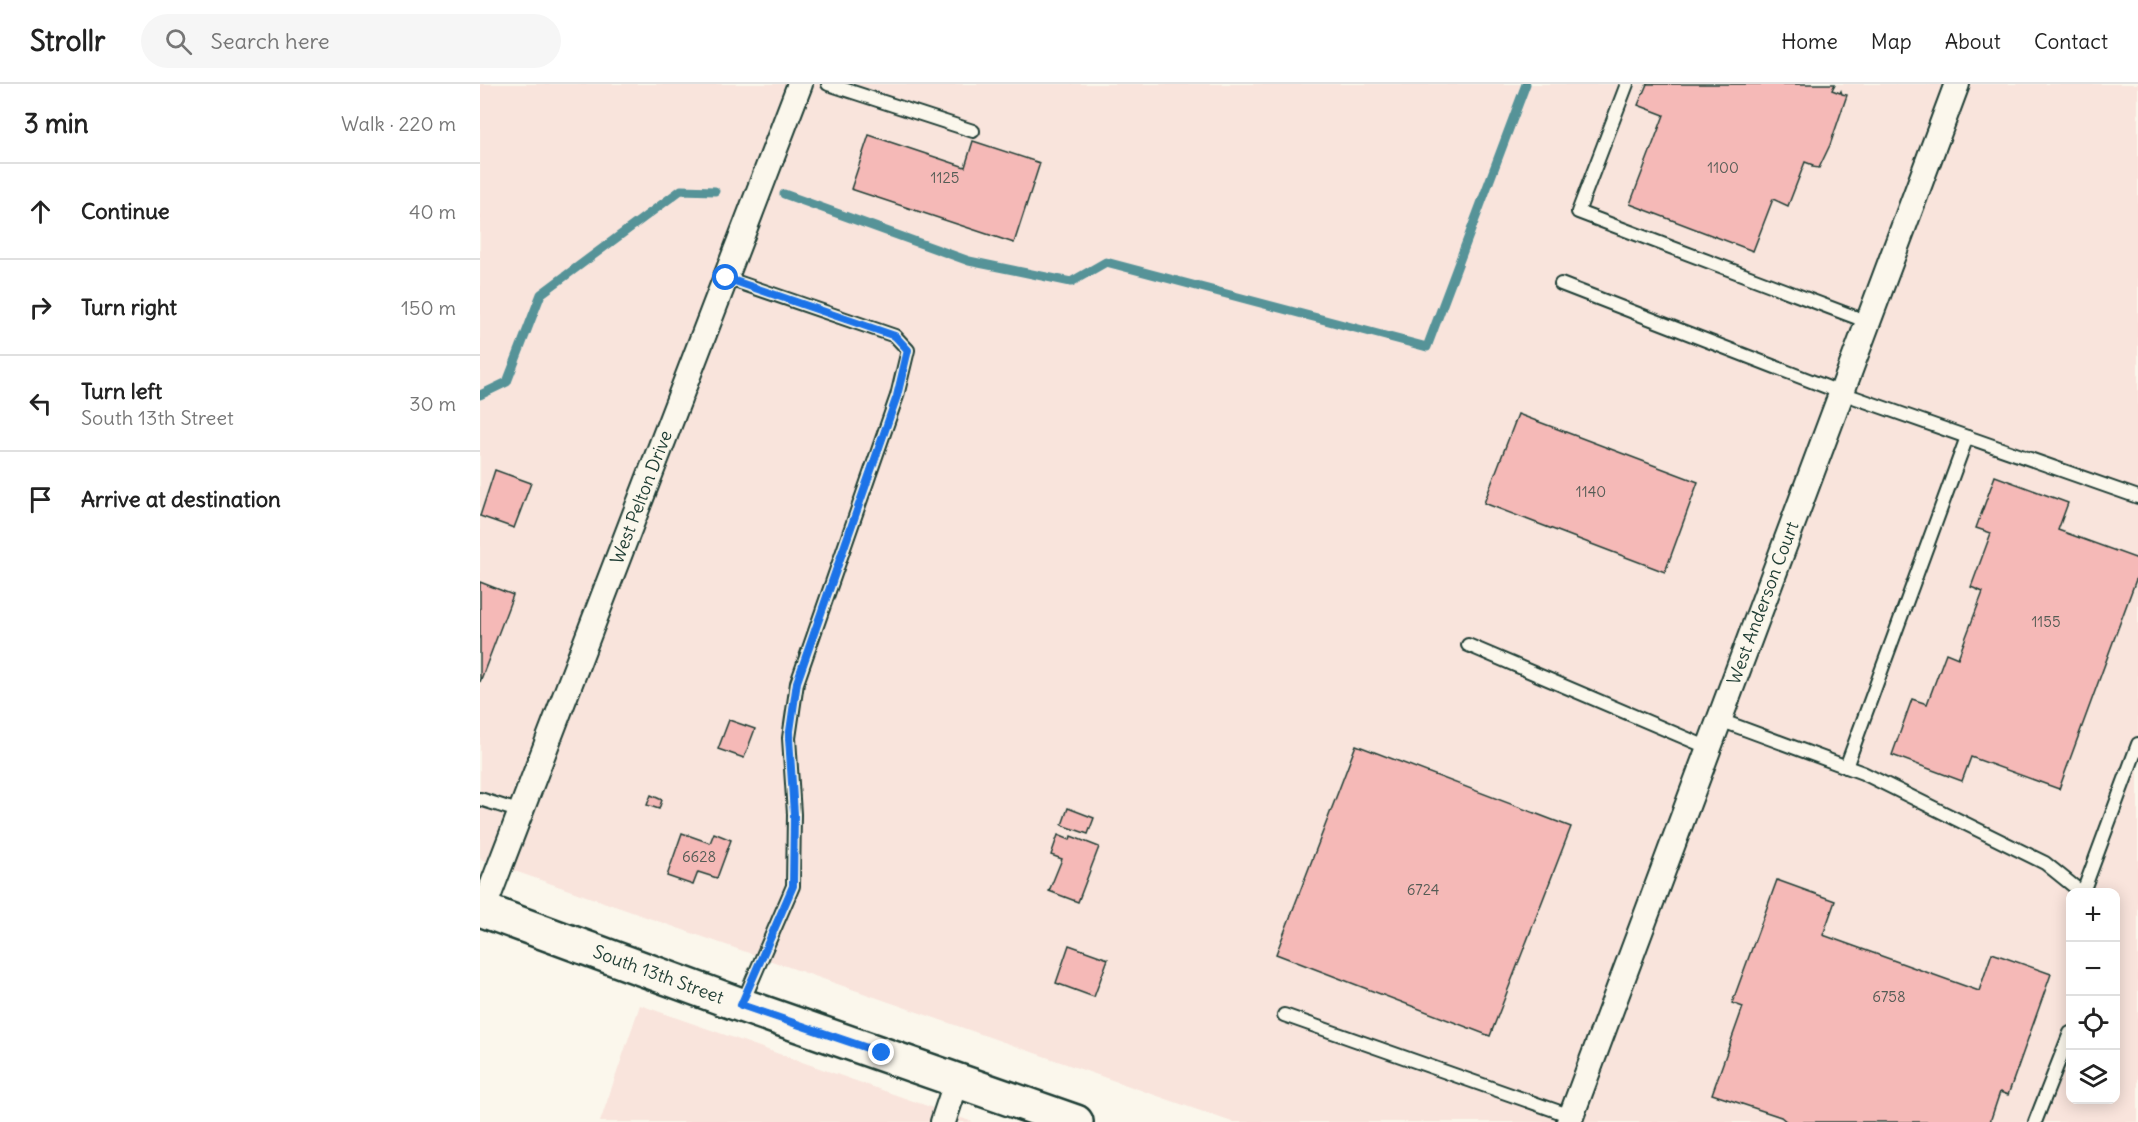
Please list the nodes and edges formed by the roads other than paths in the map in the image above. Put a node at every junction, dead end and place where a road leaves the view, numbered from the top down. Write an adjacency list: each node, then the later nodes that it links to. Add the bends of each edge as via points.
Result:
1 (800, 84): 6 (street, West Pelton Drive)
2 (828, 84): 5 (lane)
3 (1627, 84): 8 (lane, via 1578,212)
4 (1957, 84): 8 (street, West Anderson Court)
5 (973, 131)
6 (726, 278): 18 (street, West Pelton Drive); 22 (lane, via 895,336 908,350 897,396 797,682 789,738 793,886)
7 (1561, 284): 9 (lane)
8 (1868, 322): 9 (street, West Anderson Court)
9 (1842, 393): 10 (lane); 13 (street, West Anderson Court)
10 (1967, 437): 11 (lane); 16 (lane)
11 (2138, 497)
12 (1468, 645): 15 (lane)
13 (1720, 720): 15 (street, West Anderson Court); 16 (lane)
14 (2138, 744): 20 (lane)
15 (1709, 748): 26 (street, West Anderson Court)
16 (1846, 767): 19 (lane, via 2045,863)
17 (480, 799): 18 (lane)
18 (521, 812): 21 (street, West Pelton Drive)
19 (2077, 888)
20 (2084, 888)
21 (482, 909): 22 (street, South 13th Street)
22 (741, 1005): 25 (street, South 13th Street)
23 (1284, 1015): 26 (lane)
24 (2066, 1043): 29 (lane)
25 (957, 1080): 27 (street); 28 (street, South 13th Street)
26 (1570, 1119)
27 (943, 1122)
28 (1076, 1122)
29 (2035, 1122)

